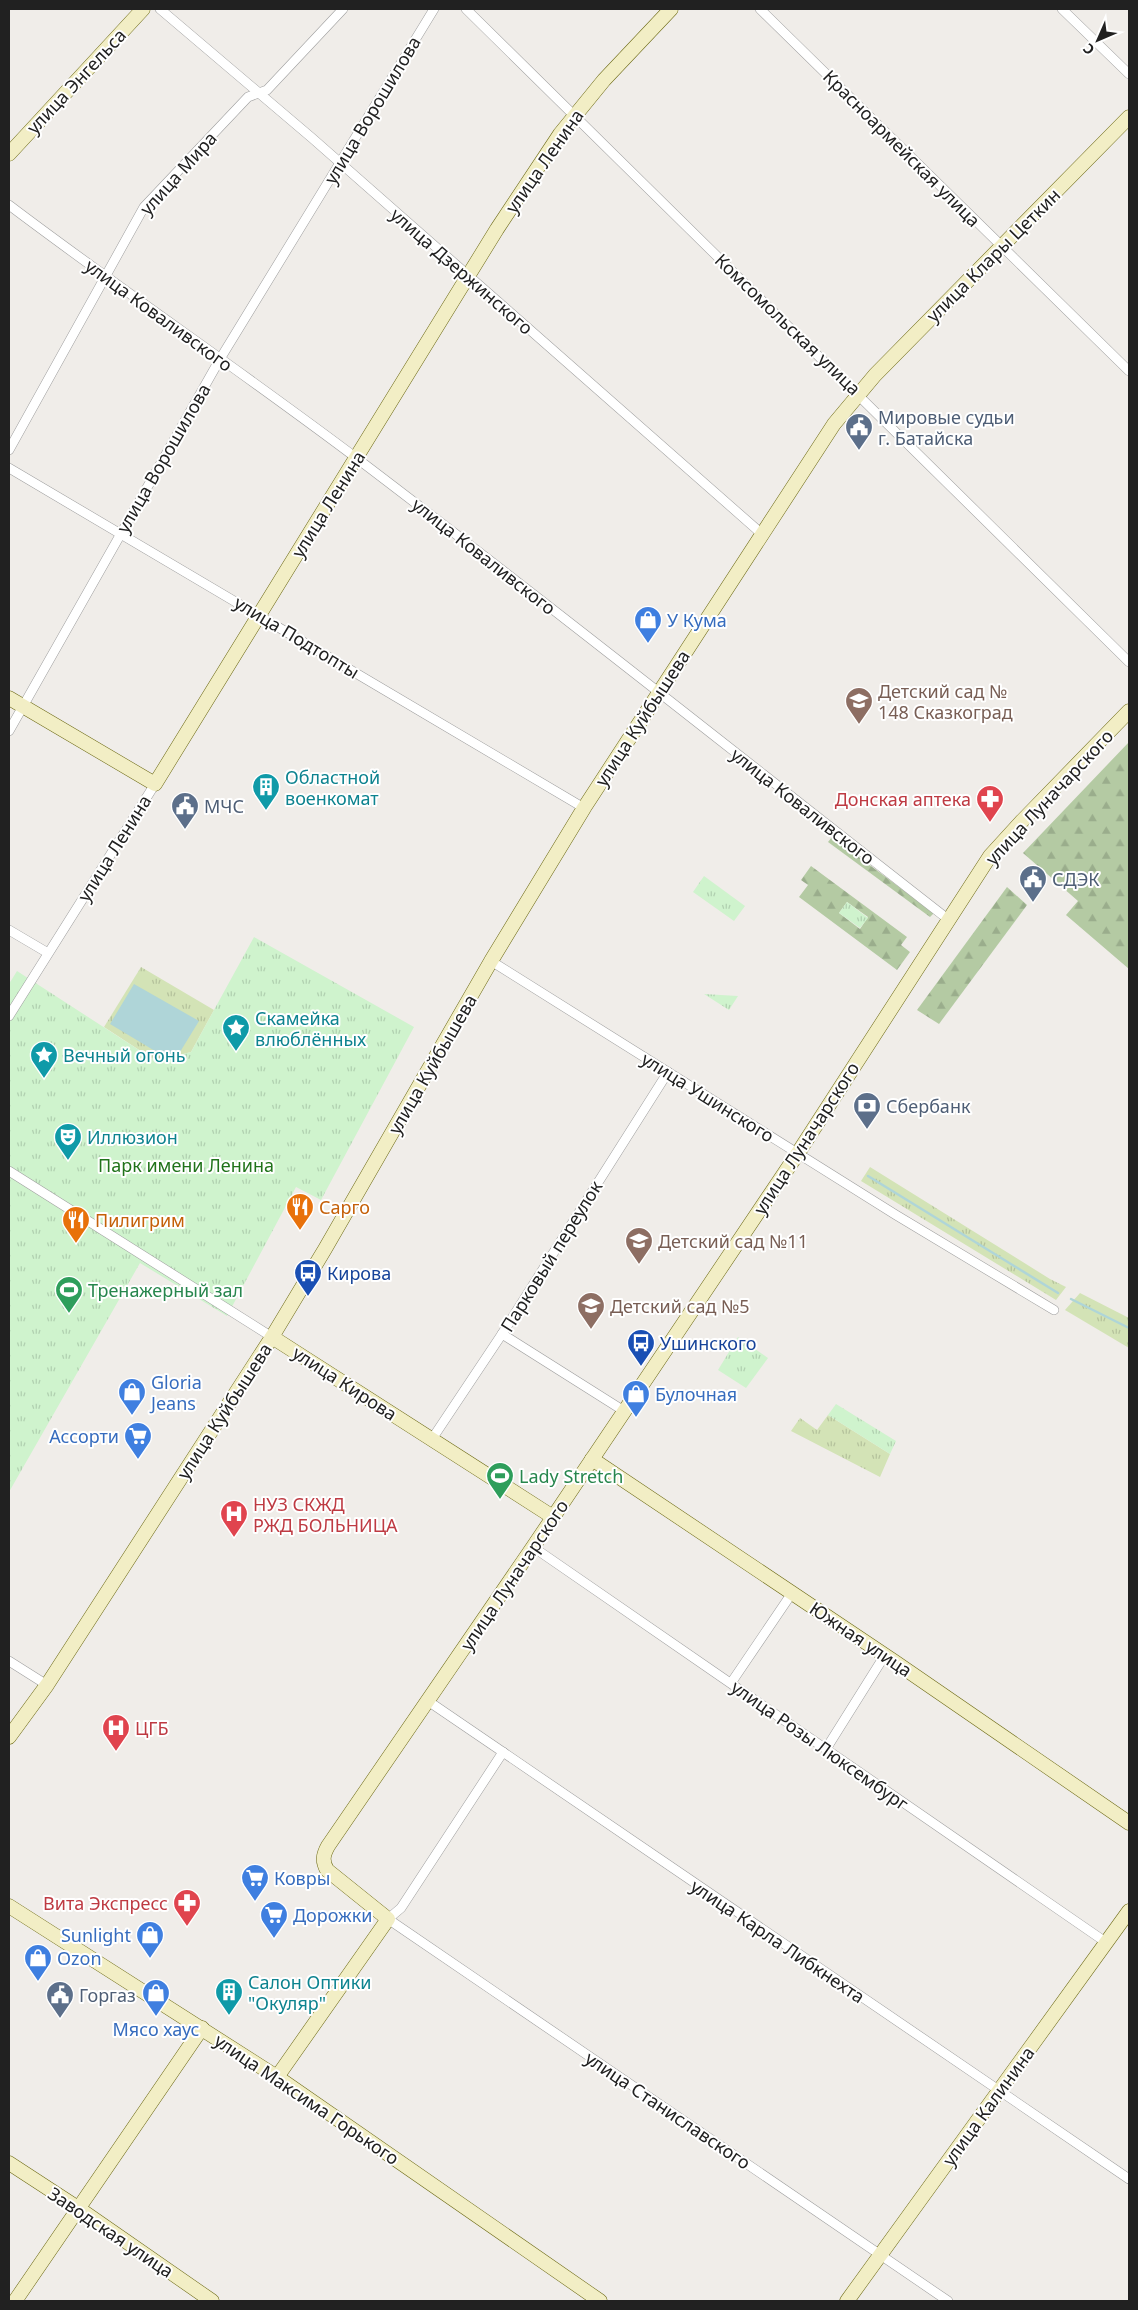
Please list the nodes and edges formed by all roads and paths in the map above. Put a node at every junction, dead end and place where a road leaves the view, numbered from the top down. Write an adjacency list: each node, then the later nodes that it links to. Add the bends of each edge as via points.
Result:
1 (143, 9): 13 (street, улица Энгельса)
2 (160, 9): 10 (street, улица Дзержинского)
3 (343, 9): 10 (street, улица Мира, via 267,90)
4 (434, 9): 14 (street, улица Ворошилова)
5 (466, 9): 11 (street, Комсомольская улица)
6 (672, 9): 11 (street, улица Ленина)
7 (760, 9): 16 (street, Красноармейская улица)
8 (1062, 9): 9 (street)
9 (1129, 74)
10 (258, 94): 14 (street, улица Дзержинского); 18 (street, улица Мира, via 248,97 144,207)
11 (574, 114): 17 (street, улица Ленина); 21 (street, Комсомольская улица)
12 (1129, 117): 16 (street, улица Клары Цеткин)
13 (9, 154)
14 (340, 163): 17 (street, улица Дзержинского); 19 (street, улица Ворошилова)
15 (9, 205): 18 (street, улица Коваливского)
16 (1001, 247): 20 (street, Красноармейская улица); 21 (street, улица Клары Цеткин)
17 (468, 276): 23 (street, улица Ленина); 26 (street, улица Дзержинского)
18 (105, 277): 19 (street, улица Коваливского); 22 (street, улица Мира)
19 (220, 359): 23 (street, улица Коваливского); 25 (street, улица Ворошилова)
20 (1129, 371)
21 (858, 393): 26 (street, улица Куйбышева, via 829,431); 28 (street, Комсомольская улица)
22 (9, 450)
23 (357, 458): 27 (street, улица Ленина); 29 (street, улица Коваливского)
24 (9, 468): 25 (street, улица Подтопты)
25 (120, 533): 27 (street, улица Подтопты); 31 (street, улица Ворошилова)
26 (762, 534): 29 (street, улица Куйбышева)
27 (259, 615): 34 (street, улица Ленина); 35 (street, улица Подтопты)
28 (1129, 662)
29 (658, 693): 35 (street, улица Куйбышева); 36 (street, улица Коваливского)
30 (9, 698): 31 (street)
31 (23, 706): 33 (street, улица Ворошилова); 34 (street)
32 (1129, 711): 36 (street, улица Луначарского, via 1000,844)
33 (9, 731)
34 (155, 784): 38 (street, улица Ленина)
35 (584, 808): 39 (street, улица Куйбышева)
36 (949, 920): 42 (street, улица Луначарского)
37 (9, 930): 38 (street)
38 (48, 953): 40 (street, улица Ленина)
39 (491, 961): 41 (street, улица Ушинского); 46 (street, улица Куйбышева)
40 (9, 1016)
41 (668, 1072): 42 (street, улица Ушинского); 45 (street, Парковый переулок)
42 (798, 1153): 44 (street, улица Ушинского); 47 (street, улица Луначарского)
43 (9, 1171): 46 (street, улица Кирова)
44 (1054, 1310)
45 (502, 1334): 47 (street); 48 (street, Парковый переулок)
46 (272, 1337): 48 (street, улица Кирова); 56 (street, улица Куйбышева)
47 (624, 1411): 49 (street, улица Луначарского)
48 (432, 1439): 50 (street, улица Кирова)
49 (592, 1460): 50 (street, улица Луначарского); 52 (street, Южная улица)
50 (553, 1517): 51 (street, улица Луначарского)
51 (534, 1547): 55 (street, улица Розы Люксембург); 57 (street, улица Луначарского)
52 (792, 1593): 53 (street, Южная улица); 55 (street)
53 (885, 1656): 59 (street); 61 (street, Южная улица)
54 (9, 1661): 56 (street)
55 (731, 1683): 59 (street, улица Розы Люксембург)
56 (46, 1685): 58 (street, улица Куйбышева)
57 (428, 1701): 60 (street, улица Карла Либкнехта); 64 (street, улица Луначарского, via 324,1855 324,1864 334,1877)
58 (9, 1737)
59 (826, 1748): 65 (street, улица Розы Люксембург)
60 (504, 1752): 64 (street, via 401,1908); 68 (street, улица Карла Либкнехта)
61 (1129, 1823)
62 (9, 1906): 66 (street, улица Максима Горького)
63 (1129, 1911): 65 (street, улица Калинина)
64 (388, 1919): 67 (street); 72 (street, улица Станиславского)
65 (1108, 1943): 68 (street, улица Калинина)
66 (202, 2028): 67 (street, улица Максима Горького); 71 (street)
67 (277, 2077): 75 (street, улица Максима Горького)
68 (998, 2092): 70 (street, улица Карла Либкнехта); 72 (street, улица Калинина)
69 (9, 2163): 71 (street, Заводская улица)
70 (1129, 2179)
71 (78, 2208): 73 (street); 74 (street, Заводская улица)
72 (880, 2255): 76 (street, улица Калинина); 77 (street, улица Станиславского)
73 (15, 2301)
74 (212, 2301)
75 (600, 2301)
76 (847, 2301)
77 (948, 2301)

